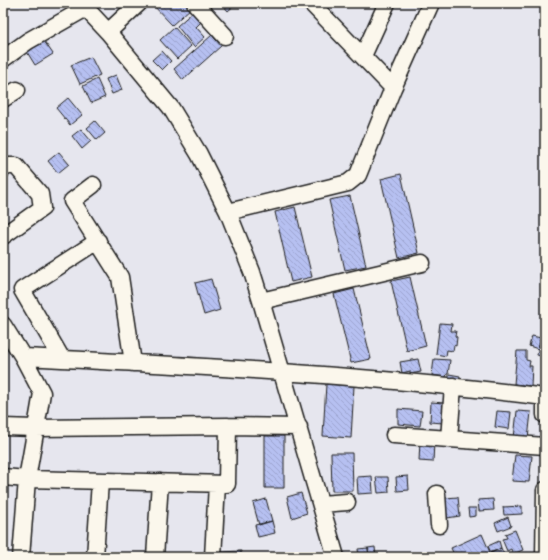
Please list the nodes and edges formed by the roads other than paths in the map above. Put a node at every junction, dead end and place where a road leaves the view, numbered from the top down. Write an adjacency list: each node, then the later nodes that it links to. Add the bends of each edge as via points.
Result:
1 (138, 3): 7 (street)
2 (311, 3): 9 (street)
3 (387, 3): 9 (street)
4 (431, 3): 11 (street)
5 (197, 4): 8 (street)
6 (84, 6): 7 (street); 10 (street)
7 (108, 32): 16 (street, via 171,108 199,154)
8 (225, 36)
9 (363, 56): 11 (street)
10 (3, 59)
11 (394, 88): 16 (street, via 358,175 348,183)
12 (17, 90): 13 (street)
13 (3, 99)
14 (3, 169): 17 (street, via 7,166 16,166 40,194 42,208)
15 (93, 185): 18 (street, via 72,201)
16 (228, 212): 20 (street)
17 (3, 236)
18 (98, 241): 24 (street, via 22,290); 25 (street, via 120,277)
19 (422, 263): 20 (street)
20 (261, 301): 26 (street)
21 (3, 325): 22 (street)
22 (8, 342): 23 (street)
23 (23, 357): 24 (street); 34 (street, via 42,393)
24 (62, 359): 25 (street)
25 (133, 363): 26 (street)
26 (282, 372): 27 (street); 33 (street)
27 (453, 386): 28 (street); 36 (street)
28 (545, 397)
29 (545, 405): 30 (street)
30 (545, 415)
31 (228, 426): 33 (street); 34 (street); 42 (street, via 228,484)
32 (3, 427): 34 (street)
33 (299, 427): 46 (street)
34 (35, 428): 39 (street)
35 (394, 434): 36 (street)
36 (449, 439): 37 (street)
37 (545, 446)
38 (3, 477): 39 (street)
39 (27, 479): 40 (street); 48 (street)
40 (100, 481): 41 (street); 49 (street)
41 (160, 482): 42 (street); 50 (street)
42 (217, 484): 51 (street)
43 (545, 490): 53 (street)
44 (437, 494): 47 (street)
45 (347, 502): 46 (street)
46 (321, 504): 52 (street, via 336,533)
47 (439, 525)
48 (21, 557)
49 (95, 557)
50 (155, 557)
51 (213, 557)
52 (336, 557)
53 (544, 557)

